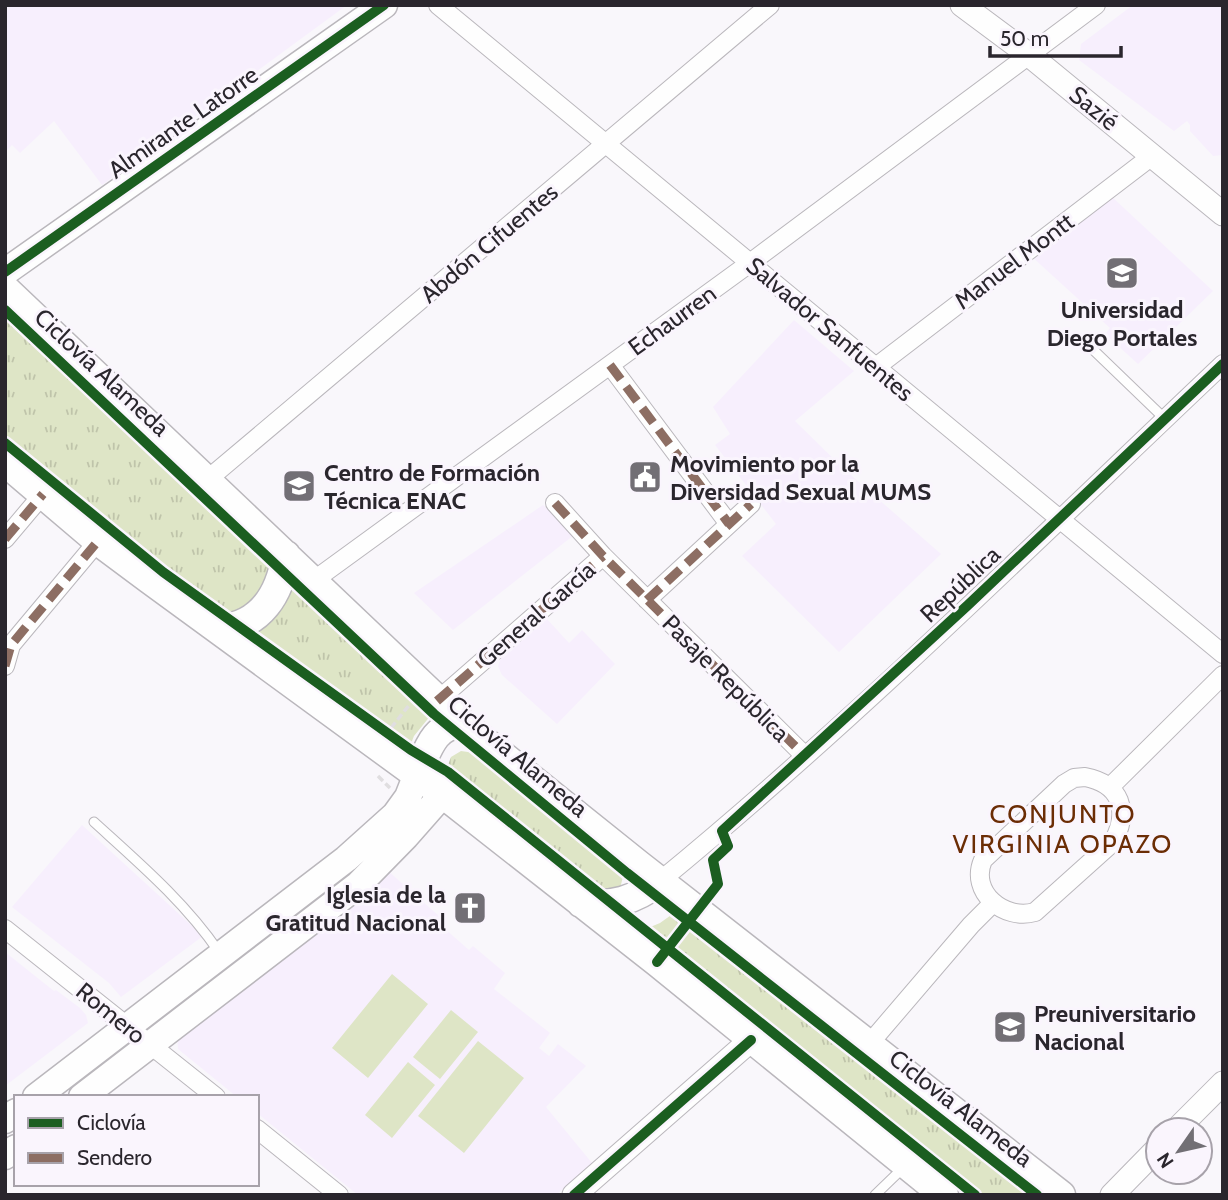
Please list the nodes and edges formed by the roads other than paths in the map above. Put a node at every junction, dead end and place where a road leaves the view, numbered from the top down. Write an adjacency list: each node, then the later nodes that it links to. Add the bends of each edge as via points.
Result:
1 (384, 5): 11 (main road, Almirante Latorre)
2 (438, 5): 7 (street, Salvador Sanfuentes)
3 (770, 5): 7 (street, Abdón Cifuentes)
4 (962, 5): 6 (street, Sazié)
5 (1096, 5): 6 (street, Echaurren)
6 (1028, 54): 8 (street, Sazié); 10 (street, Echaurren)
7 (607, 145): 10 (street, Salvador Sanfuentes); 19 (street, Abdón Cifuentes)
8 (1152, 156): 9 (street, Sazié); 15 (street, Manuel Montt)
9 (1223, 214)
10 (750, 263): 14 (street, Echaurren); 15 (street, Salvador Sanfuentes)
11 (5, 272)
12 (5, 289): 19 (main road)
13 (1082, 338): 17 (lane)
14 (610, 365): 24 (street); 29 (street, Echaurren)
15 (876, 367): 23 (street, Salvador Sanfuentes)
16 (1221, 367): 17 (street, República)
17 (1165, 418): 23 (street, República)
18 (5, 462): 20 (main road)
19 (207, 480): 27 (main road)
20 (43, 494): 25 (street); 26 (main road)
21 (555, 503): 28 (street, Pasaje República)
22 (751, 504): 24 (street, Pasaje República)
23 (1060, 519): 32 (street, Salvador Sanfuentes); 36 (street, República)
24 (729, 524): 30 (street, Pasaje República)
25 (5, 539)
26 (98, 541): 31 (main road); 33 (street, via 10,645)
27 (286, 555): 29 (main road); 31 (main road, via 279,585 267,607 249,622)
28 (603, 556): 30 (street, Pasaje República); 35 (street, General García)
29 (313, 581): 35 (main road)
30 (647, 600): 36 (street, Pasaje República)
31 (219, 629): 37 (main road)
32 (1223, 654)
33 (5, 666)
34 (1223, 675): 38 (street)
35 (449, 717): 37 (main road); 41 (main road)
36 (805, 756): 41 (street, República)
37 (417, 774): 39 (main road); 45 (main road, via 405,801 385,825)
38 (1110, 787): 43 (street, via 1096,779 1074,778 989,853 980,872); 43 (street, via 1122,814 1114,842 1034,912 1019,916)
39 (443, 794): 42 (main road); 46 (main road, via 365,879)
40 (94, 822): 45 (lane, via 158,880)
41 (660, 881): 42 (main road, via 624,902); 49 (main road)
42 (582, 903): 48 (main road)
43 (993, 904): 49 (street)
44 (5, 929): 47 (street, Romero)
45 (221, 956): 46 (main road); 47 (main road)
46 (238, 978): 50 (main road)
47 (128, 1026): 50 (street, Romero); 52 (main road)
48 (751, 1040): 58 (main road); 60 (street)
49 (870, 1043): 63 (main road)
50 (150, 1044): 53 (main road); 54 (street, Romero)
51 (1223, 1083): 55 (street)
52 (39, 1095)
53 (85, 1095)
54 (214, 1095)
55 (1190, 1116)
56 (259, 1131): 59 (street)
57 (1144, 1162): 64 (street)
58 (906, 1165): 61 (lane); 62 (main road)
59 (339, 1195)
60 (574, 1195)
61 (875, 1195)
62 (944, 1195)
63 (1061, 1195)
64 (1112, 1195)

